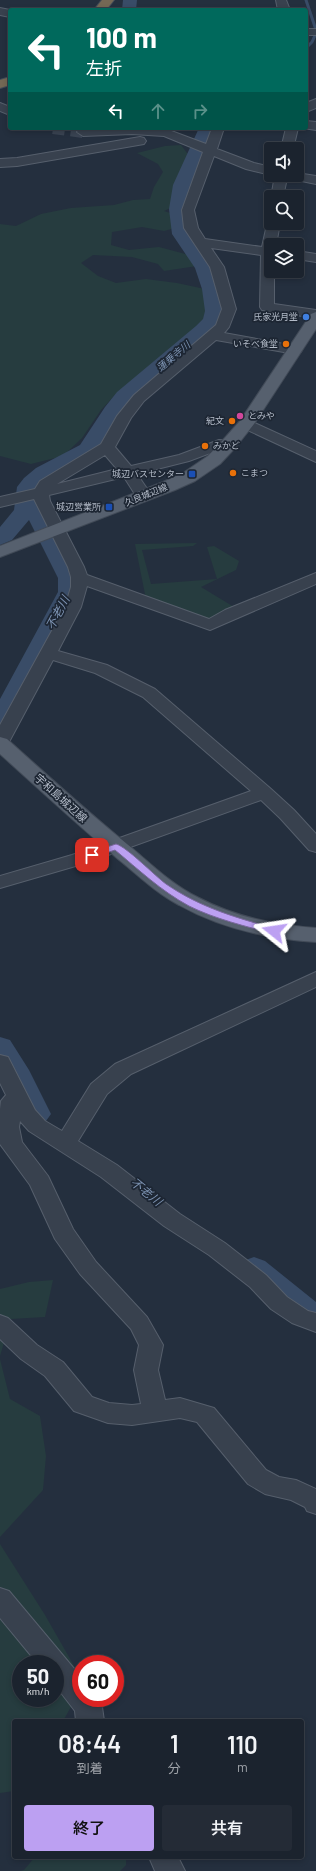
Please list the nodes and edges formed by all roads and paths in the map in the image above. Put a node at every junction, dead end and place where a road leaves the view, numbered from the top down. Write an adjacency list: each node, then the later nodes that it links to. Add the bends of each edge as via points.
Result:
1 (108, 0): 2 (highway)
2 (102, 8)
3 (217, 130): 8 (street)
4 (292, 130): 7 (street)
5 (83, 132): 6 (street, via 150,131)
6 (179, 137): 8 (street); 9 (street)
7 (289, 142)
8 (210, 150): 10 (street); 13 (street, via 188,210 190,228)
9 (0, 163)
10 (264, 169)
11 (304, 178): 12 (street)
12 (316, 180)
13 (199, 242): 14 (street); 20 (street, via 217,267 229,309 222,327)
14 (264, 251)
15 (304, 256): 16 (street)
16 (316, 258)
17 (268, 278): 18 (street, via 266,307)
18 (316, 314)
19 (316, 317): 21 (main road, 久良城辺線)
20 (213, 335): 21 (street); 24 (street, via 139,398 124,416)
21 (295, 350): 22 (main road, 久良城辺線)
22 (246, 424): 23 (main road, 久良城辺線); 25 (street)
23 (229, 444): 26 (street); 28 (main road, 久良城辺線, via 214,460 189,477)
24 (107, 447): 26 (street); 27 (street, via 46,484)
25 (316, 457)
26 (128, 472): 27 (street); 28 (street)
27 (41, 493): 29 (street); 30 (street, via 42,501)
28 (144, 496): 30 (main road, 久良城辺線)
29 (0, 502)
30 (57, 531): 31 (main road, 久良城辺線); 32 (street)
31 (0, 552)
32 (80, 578): 33 (street, via 210,625); 34 (street, via 80,590)
33 (316, 578)
34 (48, 652): 35 (street); 36 (street, via 101,669 149,693)
35 (0, 743): 37 (main road, 宇和島城辺線)
36 (264, 793): 37 (street); 38 (street)
37 (116, 846): 39 (street); 40 (main road, 宇和島城辺線, via 162,885 192,904 227,918 274,931)
38 (316, 846)
39 (0, 882)
40 (316, 934)
41 (316, 979): 44 (street, via 123,1069 99,1089)
42 (0, 1062): 43 (street)
43 (17, 1096): 44 (street, via 26,1114 37,1126); 46 (street, via 12,1101 8,1127 11,1144 40,1182)
44 (66, 1145): 47 (street, via 109,1171 172,1220 217,1249 258,1281 279,1303)
45 (0, 1153): 46 (street, via 27,1186)
46 (46, 1197): 49 (street, via 67,1239 88,1268 139,1323 151,1345 146,1370)
47 (316, 1323)
48 (0, 1324): 49 (street, via 29,1352 54,1369 83,1404 108,1413 132,1415)
49 (155, 1410): 50 (street, via 180,1408 204,1415 257,1476 274,1487 296,1490 314,1500)
50 (316, 1504)
51 (0, 1599): 52 (street)
52 (47, 1655)
53 (64, 1676): 54 (street)
54 (72, 1686)
55 (88, 1707): 56 (street)
56 (90, 1719)
57 (164, 1859): 58 (street)
58 (170, 1871)

